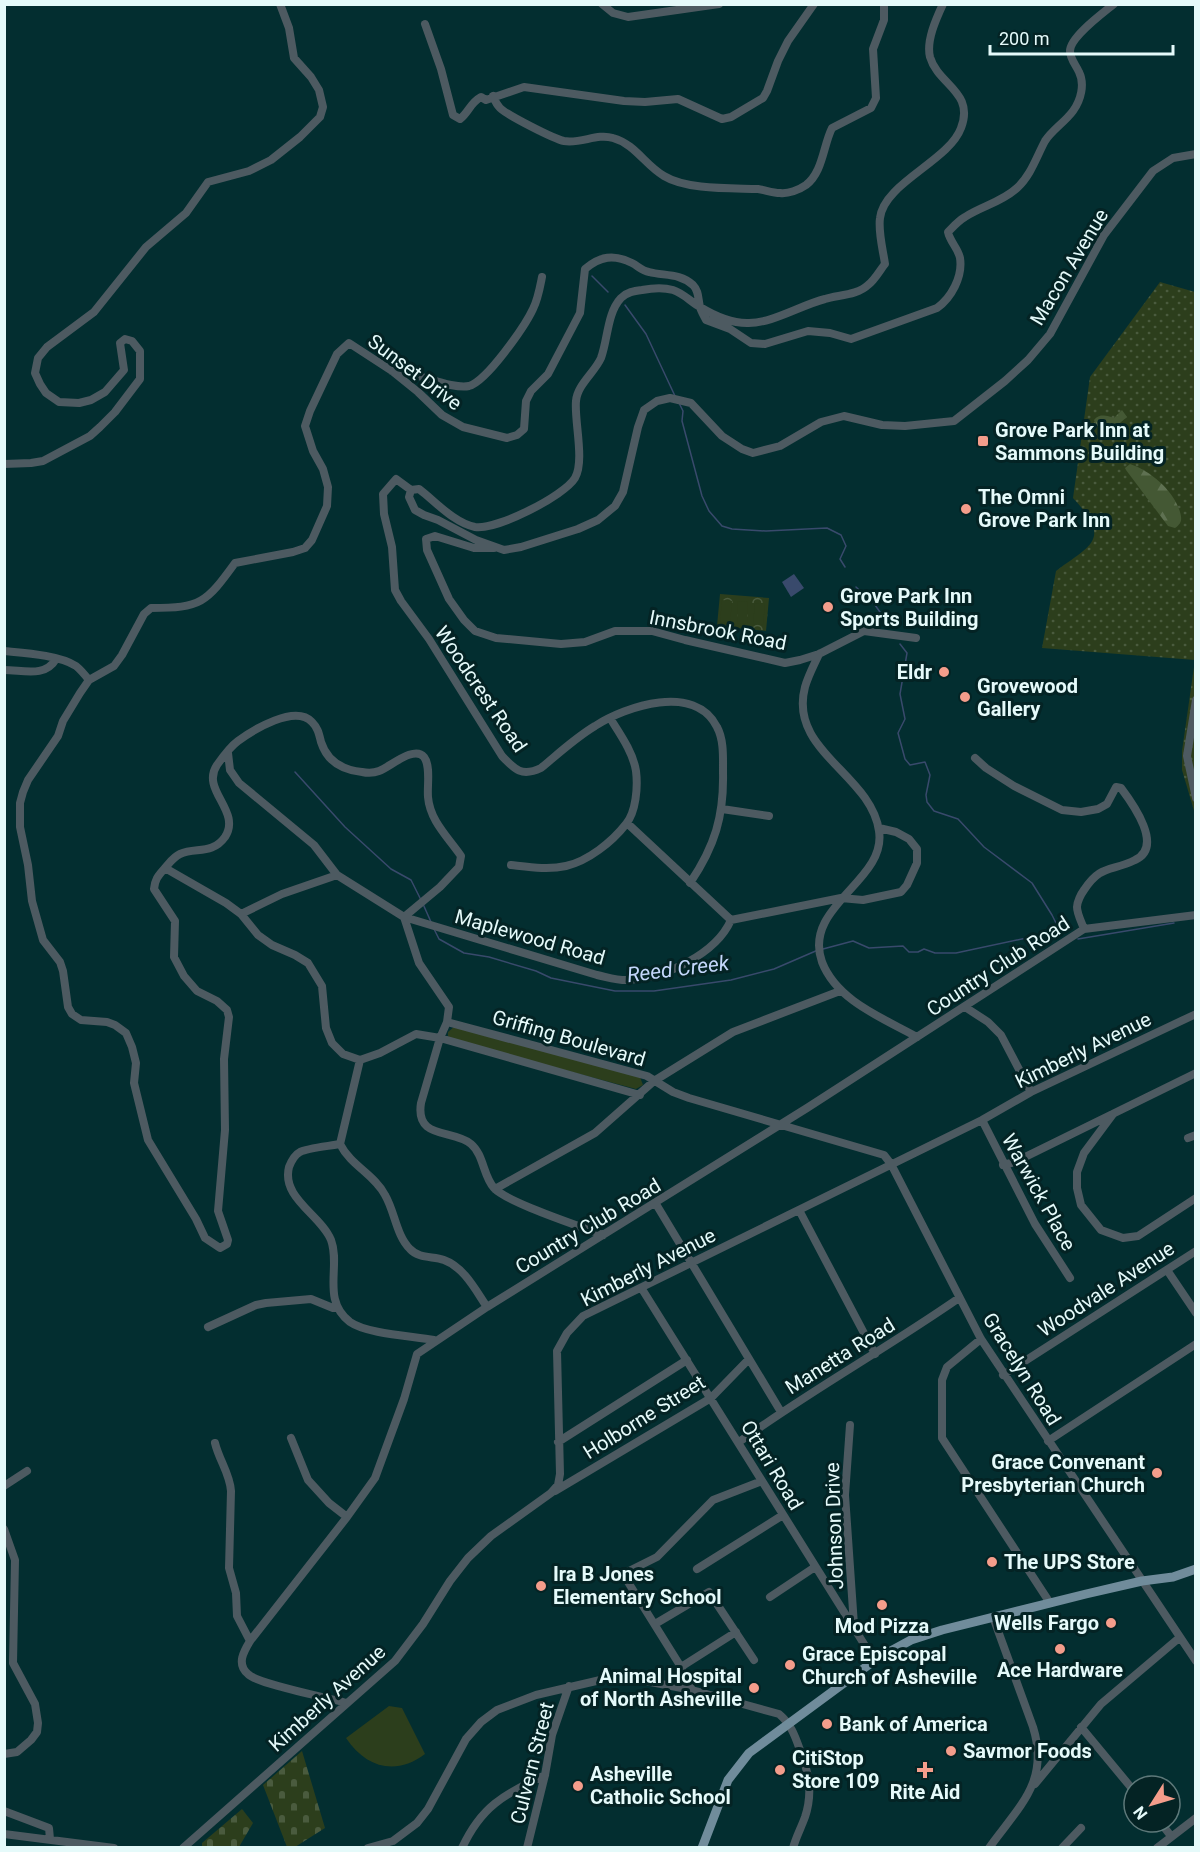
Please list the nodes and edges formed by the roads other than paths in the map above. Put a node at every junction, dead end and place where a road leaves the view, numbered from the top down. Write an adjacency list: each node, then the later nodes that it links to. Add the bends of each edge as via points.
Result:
1 (280, 4): 14 (street, via 294,58 319,90 323,107 320,117 271,160 249,171 208,182 186,213 146,247 94,312 38,358 35,373 46,393 59,402 79,403 105,392 124,370 120,343 125,339 132,341 140,351 140,379 115,412 90,436 44,461)
2 (602, 4): 3 (street, via 613,13 628,17)
3 (718, 4)
4 (814, 4): 9 (street, via 777,61 763,98 731,117 722,119 678,99 624,101 524,87)
5 (884, 4): 9 (street, via 884,20 873,49 877,89 871,108 832,128 816,172 807,184 789,192 778,194 676,181 664,176 623,142 601,136 564,141 508,114)
6 (943, 4): 12 (street, via 933,32 930,57 962,100 964,117 951,144 885,204 880,218 885,264 868,286 748,324)
7 (1114, 4): 12 (street, Sunset Drive, via 1072,44 1073,62 1083,83 1078,102 1046,140 1029,174 1004,198 963,218 948,232 960,259 948,300 937,308 851,339 808,331 765,344 751,343 706,320)
8 (425, 24): 9 (street, via 453,116 460,119 474,101)
9 (493, 96)
10 (1196, 154): 16 (street, Macon Avenue, via 1173,158 1153,171 1104,235 1050,334 1028,360 962,416 942,423 905,426 844,416 821,422 780,446 753,453 722,436 691,403 670,398 657,401 644,411 623,492 615,506 579,529 521,547)
11 (542, 277): 13 (street, via 533,308 497,363 483,377 468,386)
12 (700, 308): 13 (street, Sunset Drive, via 694,286 676,275 645,272 617,257 594,261 585,269 580,312 560,354 526,401 524,429 507,438 463,427 442,415); 15 (street, via 675,291 662,288 626,293 619,300 600,360 575,398 575,477 545,502 498,525 475,527 457,519 419,489)
13 (392, 371): 22 (street, Sunset Drive, via 349,343 337,354 305,426 328,487 327,506 305,548 235,563 216,588 195,604 151,608 114,666)
14 (4, 464)
15 (411, 490): 16 (street, via 409,496 415,510); 24 (street, Woodcrest Road, via 396,479 383,494 396,590 502,756 512,767 531,773)
16 (499, 548): 19 (street, Innsbrook Road, via 474,548 435,536 426,539 427,550 449,599 475,631 496,638 561,644 585,642 615,632 652,631 785,663)
17 (916, 638): 19 (street, Innsbrook Road, via 864,631)
18 (4, 651): 20 (street)
19 (819, 654): 31 (street, via 805,688 804,721 817,744 868,799)
20 (56, 659): 21 (street, via 41,671); 22 (street, via 76,666)
21 (4, 670)
22 (89, 680): 33 (street, via 23,792 20,827 32,901 43,940 60,962 72,1014 81,1020 115,1024 126,1033 132,1047 134,1083 148,1140 205,1238 220,1248 228,1240 218,1203 229,1017 217,1001 189,984 174,957 175,921 154,888 155,878)
23 (1196, 700): 27 (street, via 1187,756)
24 (610, 718): 28 (street, Woodcrest Road, via 634,707 666,702 703,710 720,733); 30 (street, via 636,772 635,800)
25 (228, 753): 33 (street, via 214,770 213,785 227,809 228,830 224,838 210,849 181,853); 34 (street, via 230,770 239,783 314,845); 39 (street, via 236,742 260,727 297,715 311,720 328,756 348,770 375,772 411,755 423,756 432,815 461,856 459,867)
26 (975, 758): 41 (street, via 1014,786 1062,810 1098,809 1107,804 1116,787 1126,795 1148,840 1137,860 1093,876 1077,907)
27 (1196, 798)
28 (722, 809): 29 (street); 35 (street, Woodcrest Road, via 708,853)
29 (769, 816)
30 (627, 823): 32 (street, via 601,848 579,861 556,867); 35 (street)
31 (879, 828): 36 (street, via 878,853); 36 (street, via 909,839 917,849 917,863 907,885 901,892 863,900)
32 (511, 865)
33 (165, 868): 37 (street)
34 (337, 875): 37 (street, via 282,894); 39 (street, Maplewood Road)
35 (690, 883): 40 (street)
36 (841, 898): 40 (street); 42 (street, via 829,915 819,946 828,974)
37 (241, 914): 48 (street, via 258,935 308,963 322,986 326,1028 332,1042 343,1054)
38 (1196, 915): 41 (street, Country Club Road)
39 (404, 917): 40 (street, Maplewood Road, via 597,975 627,980 654,976 685,964 727,930); 45 (street, via 420,963 449,1007)
40 (731, 920)
41 (1084, 929): 43 (street, Country Club Road)
42 (840, 991): 46 (street); 50 (street, via 733,1032)
43 (965, 1007): 46 (street, Country Club Road); 51 (street, via 1001,1035)
44 (1196, 1014): 51 (street, Kimberly Avenue)
45 (447, 1022): 47 (street); 50 (street, Griffing Boulevard)
46 (917, 1037): 55 (street, Country Club Road)
47 (440, 1038): 48 (street, Griffing Boulevard, via 416,1034); 52 (street, Griffing Boulevard); 59 (street, via 420,1112 429,1129 473,1146)
48 (360, 1060): 56 (street)
49 (1196, 1073): 53 (street)
50 (654, 1081): 52 (street); 55 (street, Griffing Boulevard, via 689,1098)
51 (1031, 1092): 54 (street, Kimberly Avenue)
52 (640, 1095): 59 (street, via 595,1133)
53 (1113, 1114): 58 (street); 60 (street, via 1084,1153 1077,1172 1082,1205 1101,1230 1123,1238 1138,1236)
54 (982, 1120): 57 (street, Kimberly Avenue); 58 (street, Warwick Place)
55 (781, 1125): 57 (street, Griffing Boulevard, via 884,1155); 61 (street, Country Club Road)
56 (340, 1144): 70 (street, via 385,1194 399,1233 410,1249 420,1256 455,1265); 71 (street, via 300,1152 288,1171 297,1199 332,1241 332,1287)
57 (891, 1164): 62 (street, Kimberly Avenue); 69 (street, Gracelyn Road)
58 (1003, 1165): 67 (street, Warwick Place)
59 (495, 1190): 63 (street)
60 (1196, 1198)
61 (656, 1204): 63 (street, Country Club Road); 65 (street)
62 (799, 1210): 65 (street, Kimberly Avenue); 77 (street)
63 (603, 1235): 70 (street, Country Club Road)
64 (1196, 1251): 66 (street, Woodvale Avenue)
65 (690, 1263): 68 (street, Kimberly Avenue); 78 (street)
66 (1167, 1270): 72 (street); 80 (street, Woodvale Avenue)
67 (1070, 1278)
68 (642, 1289): 79 (street, Ottari Road); 86 (street, Kimberly Avenue, via 583,1316 567,1333 558,1351)
69 (959, 1298): 74 (street, Gracelyn Road); 77 (street, Manetta Road)
70 (487, 1307): 75 (street, Country Club Road)
71 (338, 1308): 73 (street, via 310,1299 266,1303); 75 (street, via 351,1323 365,1330)
72 (1196, 1313)
73 (208, 1327)
74 (981, 1339): 80 (street, Gracelyn Road); 101 (street, via 947,1367 942,1380 942,1438)
75 (434, 1340): 94 (street, Country Club Road, via 417,1354 375,1478)
76 (1196, 1344): 85 (street)
77 (874, 1354): 82 (street, Manetta Road)
78 (749, 1359): 81 (street, Holborne Street); 82 (street)
79 (687, 1360): 81 (street, Ottari Road); 86 (street)
80 (1003, 1375): 85 (street, Gracelyn Road)
81 (711, 1398): 87 (street, Ottari Road); 92 (street, Holborne Street)
82 (781, 1412): 87 (street, Manetta Road)
83 (850, 1425): 104 (street, Johnson Drive, via 845,1495)
84 (291, 1438): 94 (street, via 308,1480)
85 (1048, 1441): 99 (street, Gracelyn Road)
86 (558, 1442): 92 (street, Kimberly Avenue, via 560,1474)
87 (739, 1442): 90 (street, Ottari Road)
88 (215, 1443): 107 (street, via 230,1481 229,1568 237,1616)
89 (27, 1471): 91 (street)
90 (762, 1480): 93 (street, Ottari Road); 103 (street, via 713,1500 657,1557 623,1574)
91 (4, 1486)
92 (551, 1493): 114 (street, Kimberly Avenue, via 491,1536 468,1558 395,1661)
93 (783, 1515): 96 (street, Ottari Road); 97 (street)
94 (347, 1517): 107 (street, Country Club Road)
95 (4, 1529): 117 (street, via 15,1560 13,1663 35,1704 38,1723 37,1732 24,1746)
96 (815, 1567): 100 (street); 104 (street, Ottari Road)
97 (697, 1569)
98 (1196, 1569): 99 (main road)
99 (1142, 1581): 101 (main road); 106 (street, Gracelyn Road)
100 (770, 1598)
101 (1050, 1603): 102 (main road)
102 (993, 1617): 109 (main road, via 925,1635); 120 (street, via 1037,1739 1038,1768)
103 (655, 1624): 105 (street, via 709,1592); 111 (street)
104 (854, 1627): 109 (street, Ottari Road)
105 (736, 1632): 108 (street); 111 (street)
106 (1179, 1638): 110 (street, Gracelyn Road); 116 (street, via 1101,1704)
107 (250, 1641): 114 (street, Country Club Road, via 241,1657 248,1674 261,1681)
108 (754, 1660)
109 (874, 1660): 115 (main road)
110 (1196, 1661)
111 (681, 1667): 113 (street)
112 (569, 1686): 113 (street, via 630,1678); 118 (street, Culvern Street, via 552,1735); 127 (street, via 497,1710 481,1722 466,1739 428,1809)
113 (692, 1690): 115 (street, via 780,1714)
114 (347, 1703): 129 (street, Kimberly Avenue)
115 (789, 1723): 133 (main road, via 749,1753 735,1769 722,1791); 134 (street, via 810,1783 805,1817)
116 (1081, 1727): 119 (street); 120 (street)
117 (4, 1754)
118 (545, 1776): 131 (street, via 490,1806 478,1818); 132 (street, Culvern Street)
119 (1122, 1777)
120 (1032, 1788): 135 (street)
121 (4, 1811): 126 (street, via 49,1828)
122 (1196, 1818): 125 (street)
123 (1081, 1828): 136 (street)
124 (4, 1834): 126 (street)
125 (1171, 1836): 137 (street)
126 (50, 1839): 128 (street)
127 (394, 1844): 130 (street)
128 (114, 1848)
129 (183, 1848)
130 (368, 1848)
131 (462, 1848)
132 (527, 1848)
133 (702, 1848)
134 (793, 1848)
135 (989, 1848)
136 (1062, 1848)
137 (1157, 1848)

